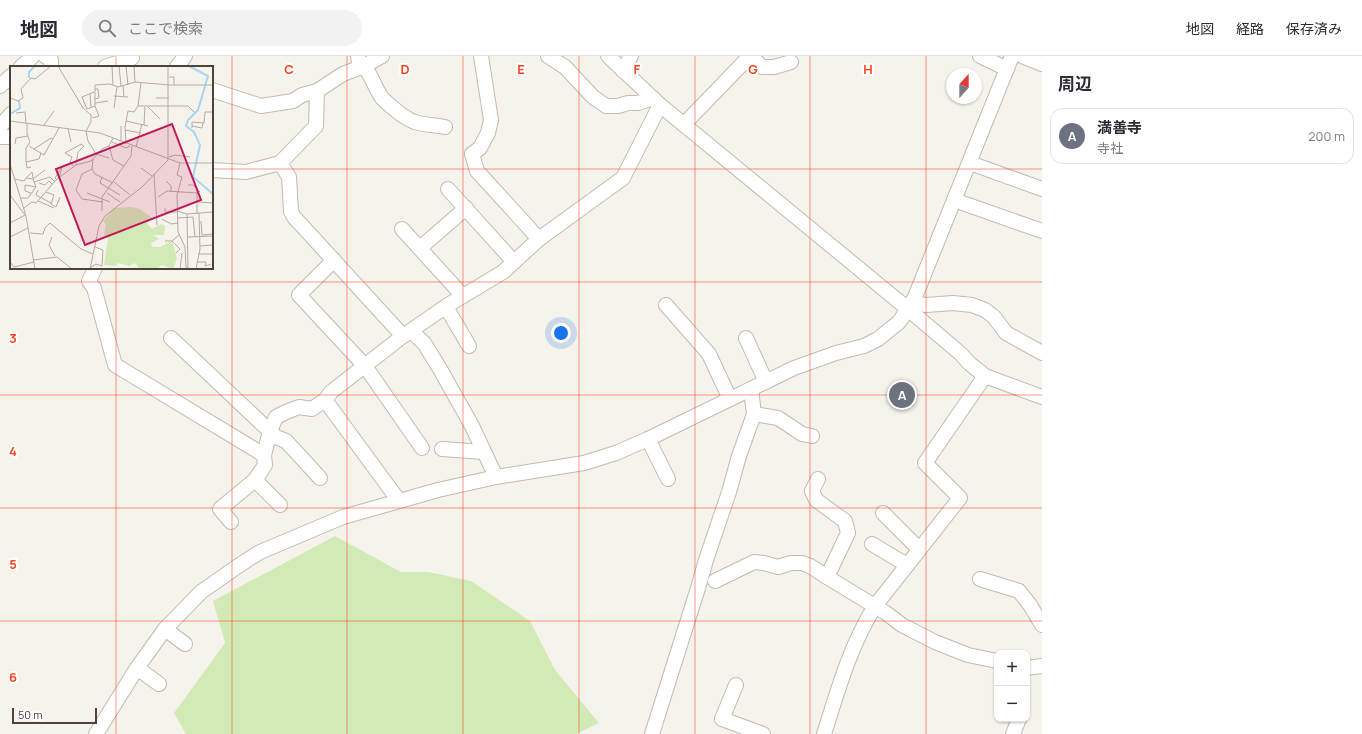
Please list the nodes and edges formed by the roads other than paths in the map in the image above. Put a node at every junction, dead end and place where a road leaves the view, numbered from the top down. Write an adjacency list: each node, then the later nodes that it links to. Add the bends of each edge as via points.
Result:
1 (33, 56): 16 (street)
2 (185, 56): 18 (street)
3 (382, 56): 12 (street)
4 (481, 56): 40 (street, via 491,120 480,148 472,154 477,171)
5 (548, 56): 24 (street, via 565,67 593,97 606,106)
6 (608, 56): 19 (street)
7 (631, 56): 19 (street)
8 (751, 56): 13 (street, via 762,67 774,67); 26 (street)
9 (980, 56): 14 (street)
10 (1022, 56): 15 (street)
11 (134, 60): 17 (street)
12 (361, 61): 23 (street); 28 (street, via 382,97 398,111 414,122)
13 (791, 62)
14 (1009, 62): 32 (street)
15 (1042, 64)
16 (22, 66)
17 (109, 66)
18 (178, 66)
19 (623, 72): 24 (street)
20 (10, 77): 21 (street)
21 (0, 86)
22 (213, 90): 23 (street, via 261,106 293,101 302,94)
23 (317, 91): 31 (street, via 316,126)
24 (656, 102): 26 (street); 40 (street, via 623,178)
25 (10, 115): 27 (street)
26 (684, 125): 47 (street)
27 (0, 127)
28 (445, 127)
29 (0, 137): 30 (street)
30 (10, 138)
31 (280, 163): 33 (street, via 246,172); 42 (street, via 289,177 290,211)
32 (970, 163): 35 (street); 36 (street)
33 (213, 170)
34 (448, 189): 37 (street)
35 (1042, 189)
36 (954, 200): 39 (street); 47 (street)
37 (466, 208): 41 (street); 43 (street)
38 (402, 229): 41 (street)
39 (1042, 230)
40 (539, 239): 43 (street)
41 (420, 248): 45 (street)
42 (334, 260): 49 (street); 54 (street, via 299,295)
43 (514, 262): 45 (street, via 503,272)
44 (96, 269): 68 (street, via 89,282 94,288 114,365)
45 (463, 296): 48 (street)
46 (666, 304): 59 (street, via 709,354)
47 (910, 306): 53 (street, via 953,303 972,305 994,316 1006,333); 55 (street); 56 (street, via 899,322 878,339 864,346 794,368)
48 (446, 307): 49 (street); 52 (street)
49 (407, 333): 54 (street); 67 (street, via 424,343 472,426)
50 (171, 338): 62 (street)
51 (746, 338): 56 (street)
52 (469, 346)
53 (1042, 353)
54 (364, 366): 60 (street, via 331,392); 65 (street)
55 (985, 376): 58 (street); 79 (street, via 925,463 960,498)
56 (766, 382): 57 (street)
57 (751, 389): 59 (street); 61 (street)
58 (1042, 397)
59 (730, 399): 64 (street)
60 (325, 400): 62 (street, via 312,409 299,407 276,417); 74 (street)
61 (754, 414): 63 (street, via 778,418 802,434); 96 (street)
62 (270, 431): 68 (street); 70 (street, via 286,441)
63 (812, 436)
64 (648, 439): 69 (street, via 584,463); 71 (street)
65 (422, 448)
66 (442, 449): 67 (street)
67 (484, 452): 69 (street)
68 (264, 456): 72 (street, via 265,465)
69 (496, 477): 74 (street)
70 (320, 478)
71 (668, 479)
72 (255, 480): 75 (street); 77 (street, via 220,509)
73 (818, 480): 81 (street, via 812,491 816,500 845,521 848,533)
74 (399, 501): 86 (street, via 343,517 260,552 201,592)
75 (280, 505)
76 (883, 513): 79 (street)
77 (231, 522)
78 (872, 544): 80 (street)
79 (919, 549): 80 (street)
80 (907, 565): 84 (street)
81 (827, 578): 83 (street, via 802,563 778,567 754,562); 84 (street)
82 (980, 579): 85 (street, via 1019,590)
83 (715, 581)
84 (875, 606): 88 (street, via 902,625 935,642 968,655); 98 (street, via 853,647)
85 (1042, 625)
86 (165, 628): 87 (street); 90 (street)
87 (186, 644)
88 (994, 659)
89 (1042, 666): 91 (street)
90 (137, 668): 92 (street); 95 (street)
91 (1030, 668)
92 (159, 684)
93 (736, 685): 97 (street, via 722,719)
94 (1018, 722): 99 (street)
95 (96, 734)
96 (652, 734)
97 (763, 734)
98 (824, 734)
99 (1013, 734)

